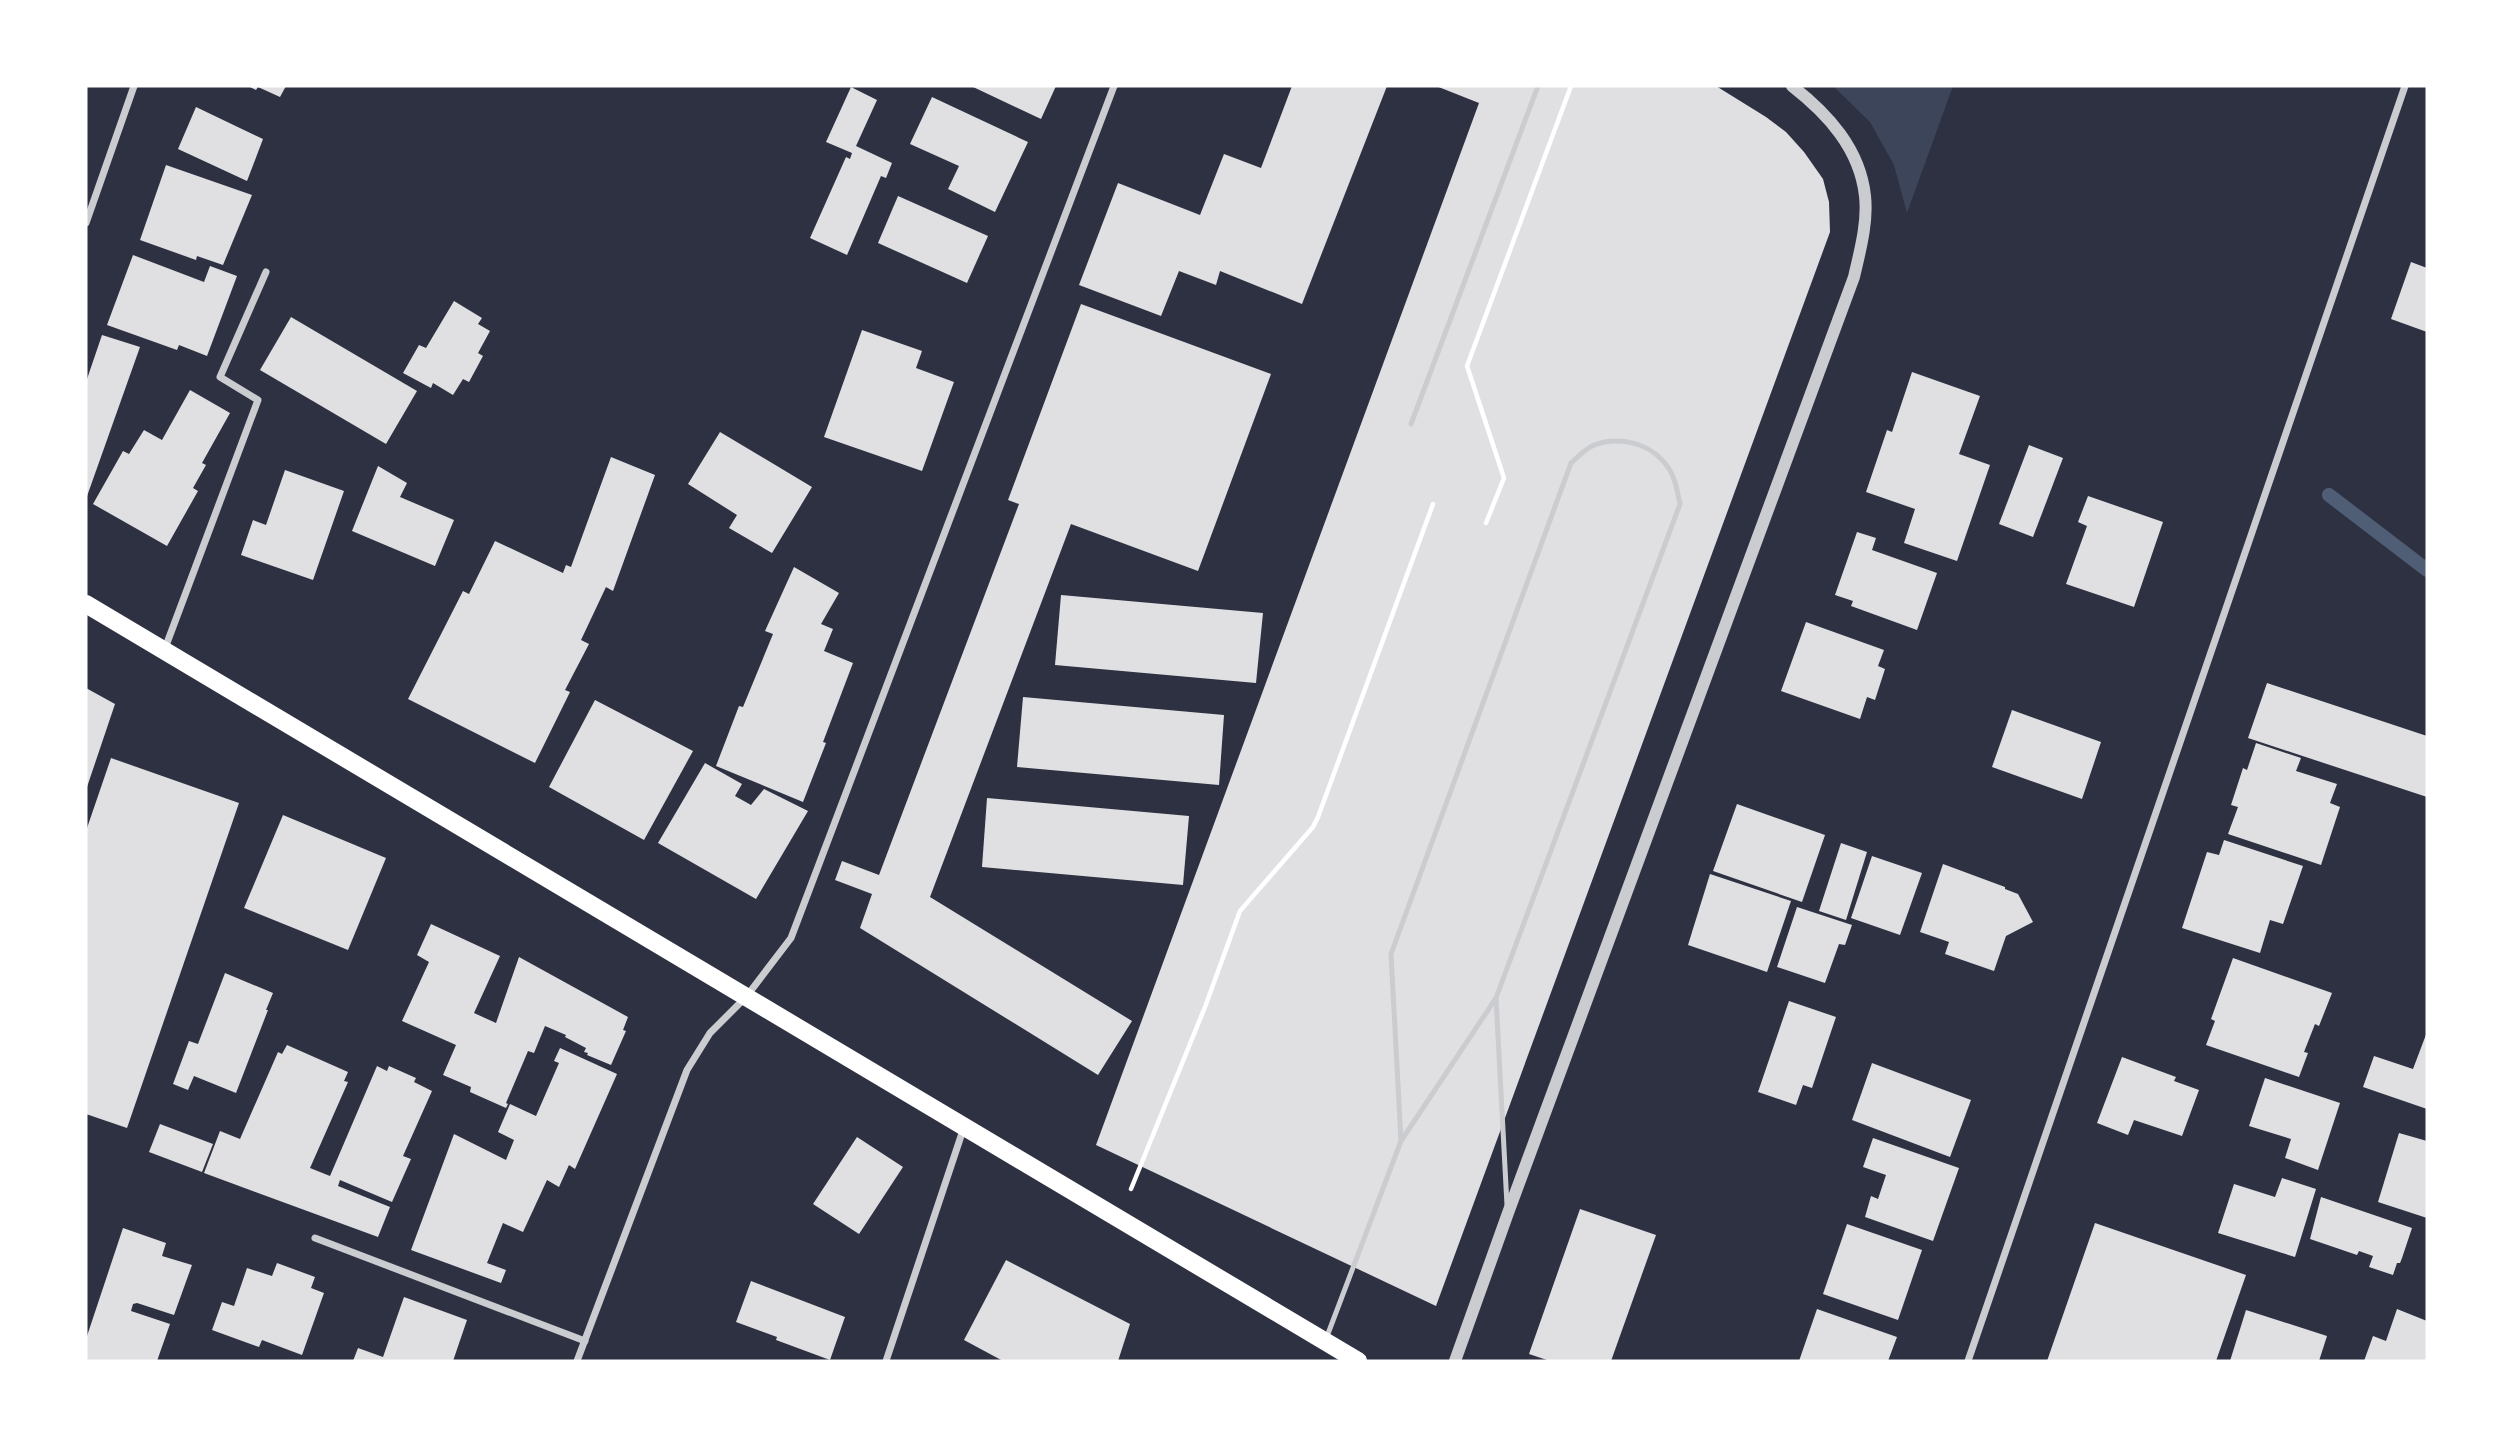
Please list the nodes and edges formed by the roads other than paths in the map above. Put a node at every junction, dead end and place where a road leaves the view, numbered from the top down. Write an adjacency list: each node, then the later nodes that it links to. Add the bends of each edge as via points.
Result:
1 (134, 86): 6 (street)
2 (1114, 86): 11 (street, via 791,937)
3 (1538, 86): 8 (lane)
4 (1792, 86): 15 (street, via 1818,106 1841,133 1859,167 1865,197 1854,277)
5 (2405, 86): 23 (street)
6 (86, 223)
7 (266, 272): 10 (street, via 220,377 258,400)
8 (1411, 424)
9 (86, 604): 10 (main road)
10 (164, 651): 11 (main road)
11 (746, 997): 13 (main road); 17 (street, via 710,1033 687,1070)
12 (1496, 998): 14 (lane); 14 (lane, via 1680,505 1675,481 1662,459 1637,444 1611,440 1590,447 1571,463 1391,954); 15 (lane)
13 (965, 1127): 18 (main road); 20 (street)
14 (1401, 1141): 18 (lane)
15 (1508, 1213): 22 (street)
16 (315, 1238): 17 (street)
17 (584, 1341): 19 (street)
18 (1325, 1342): 21 (main road)
19 (578, 1361)
20 (886, 1361)
21 (1358, 1361)
22 (1455, 1361)
23 (1968, 1361)

